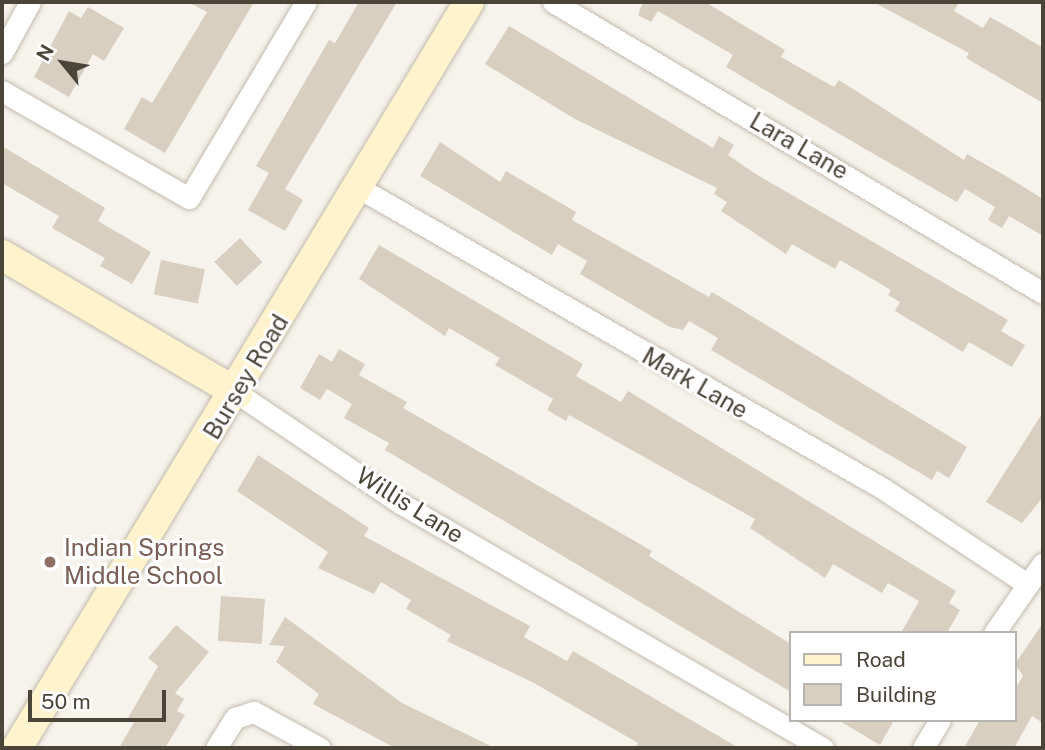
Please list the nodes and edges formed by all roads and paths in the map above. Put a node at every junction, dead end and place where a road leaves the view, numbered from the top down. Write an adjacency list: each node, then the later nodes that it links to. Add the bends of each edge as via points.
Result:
1 (30, 2): 5 (street)
2 (306, 2): 6 (street, via 189,198)
3 (469, 2): 7 (street, Bursey Road)
4 (553, 2): 9 (street, Lara Lane)
5 (2, 53)
6 (2, 92)
7 (359, 188): 10 (street, Bursey Road); 12 (street, Mark Lane, via 882,488)
8 (2, 255): 10 (street, Willis Lane)
9 (1043, 293)
10 (237, 393): 15 (street, Bursey Road); 18 (street, Willis Lane, via 400,503)
11 (1043, 563): 12 (street)
12 (1027, 584): 13 (street)
13 (995, 631)
14 (939, 722): 19 (street)
15 (17, 748)
16 (216, 748): 17 (street, via 235,718 254,712)
17 (320, 748)
18 (823, 748)
19 (923, 748)

